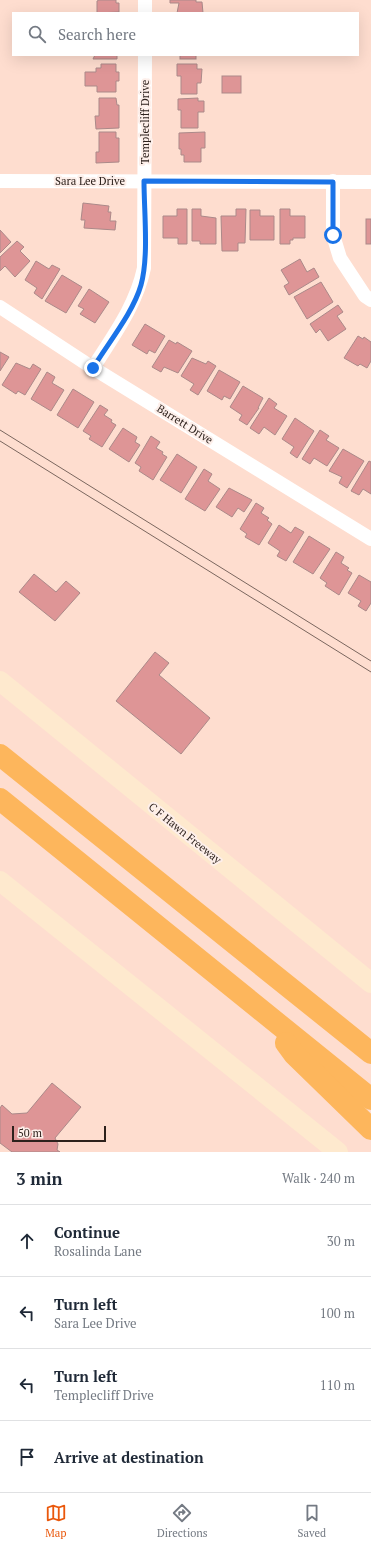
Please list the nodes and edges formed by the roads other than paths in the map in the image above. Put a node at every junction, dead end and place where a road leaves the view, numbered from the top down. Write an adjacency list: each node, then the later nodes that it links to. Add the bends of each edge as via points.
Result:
1 (145, 0): 2 (street)
2 (145, 12)
3 (145, 56): 4 (street, Templecliff Drive)
4 (144, 181): 5 (street, Sara Lee Drive); 6 (street, Sara Lee Drive); 10 (street, Templecliff Drive, via 144,268 140,287 132,306)
5 (0, 182)
6 (333, 182): 7 (street, Sara Lee Drive); 8 (street, via 333,235 340,258 365,296)
7 (371, 182)
8 (371, 300)
9 (0, 307): 10 (street, Barrett Drive)
10 (93, 368): 11 (street, Barrett Drive)
11 (371, 539)
12 (0, 681): 16 (main road, C F Hawn Freeway)
13 (0, 755): 18 (highway)
14 (0, 799): 17 (highway)
15 (0, 881): 21 (main road)
16 (371, 983)
17 (270, 1017): 19 (highway); 20 (highway, via 294,1054)
18 (367, 1048)
19 (371, 1099)
20 (371, 1129)
21 (338, 1152)

